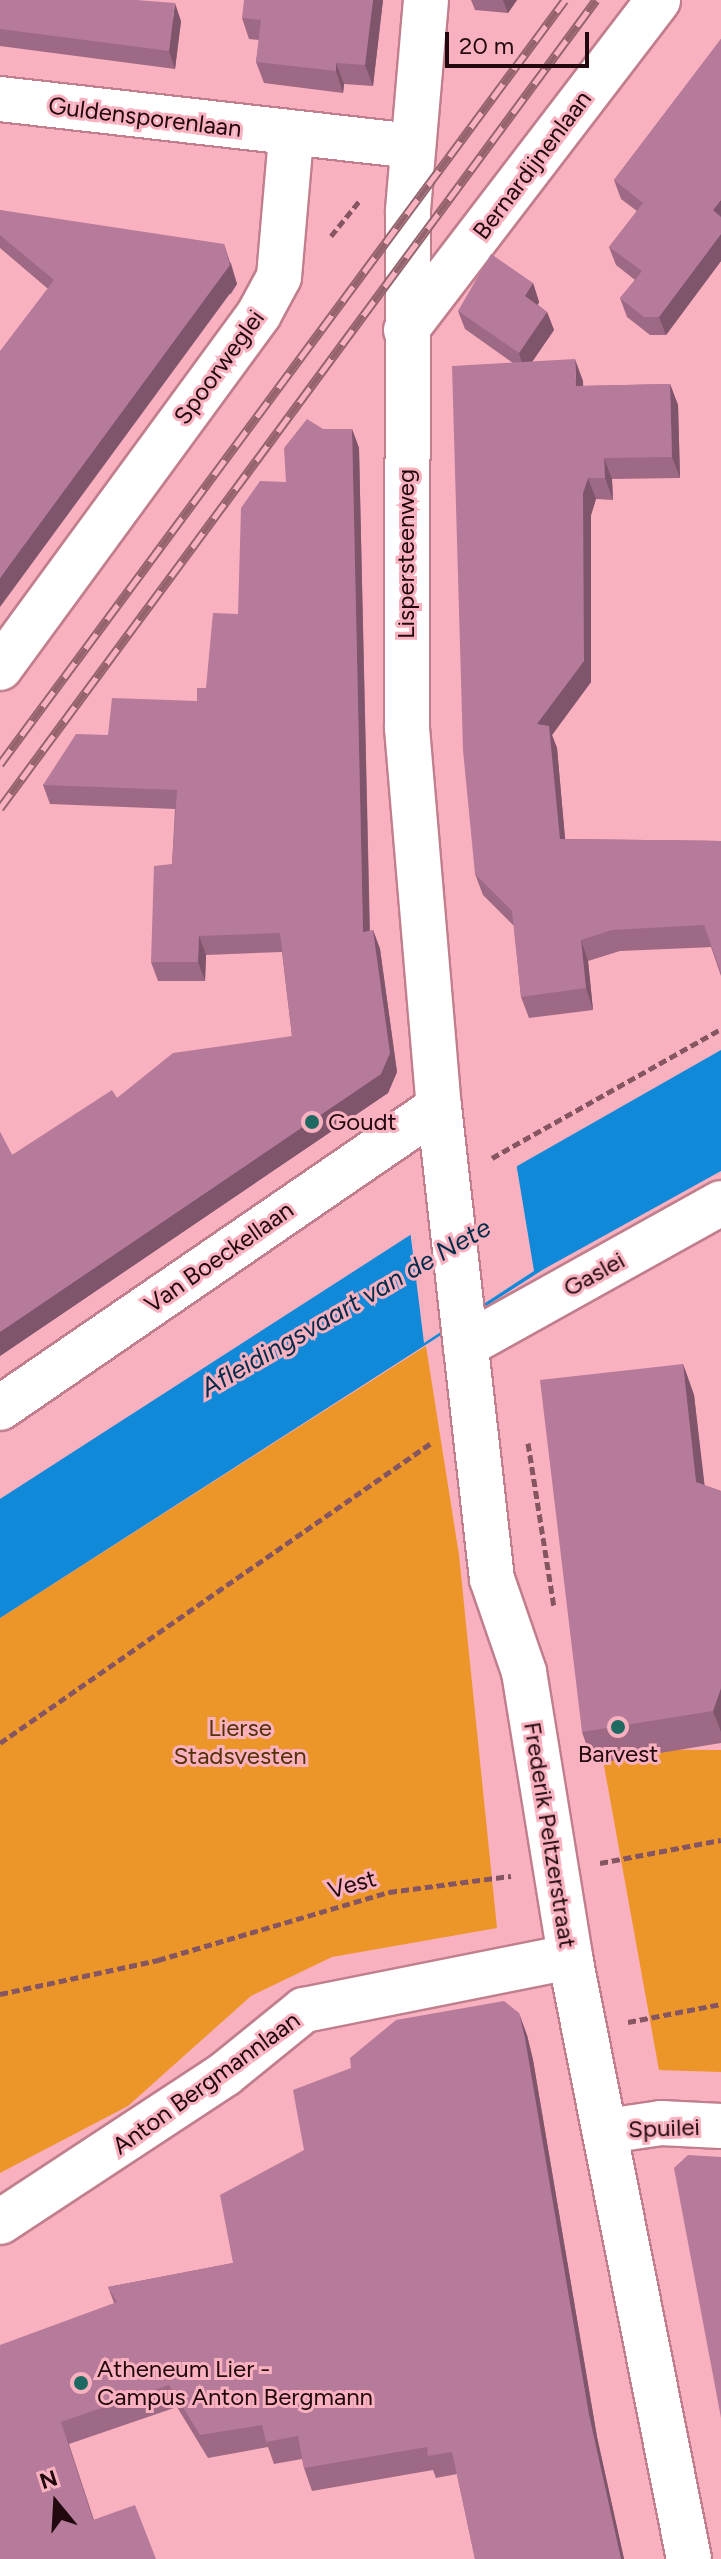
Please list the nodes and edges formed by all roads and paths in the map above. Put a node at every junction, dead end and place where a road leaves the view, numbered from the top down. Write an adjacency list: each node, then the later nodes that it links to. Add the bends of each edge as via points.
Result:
1 (426, 0): 5 (street, Lispersteenweg)
2 (658, 0): 7 (street, Bernardijnenlaan)
3 (0, 99): 4 (street, Guldensporenlaan)
4 (291, 136): 5 (street); 6 (street, Spoorweglei)
5 (391, 144): 6 (path, via 368,190 309,264); 7 (street, Lispersteenweg)
6 (281, 260): 8 (street, Spoorweglei, via 259,314)
7 (406, 330): 10 (street, Lispersteenweg, via 407,728)
8 (0, 668)
9 (721, 1029): 11 (path)
10 (439, 1107): 13 (street, Frederik Peltzerstraat); 14 (street, Van Boeckellaan)
11 (484, 1163)
12 (721, 1203): 13 (street, Gaslei)
13 (465, 1334): 15 (street, Frederik Peltzerstraat)
14 (0, 1408)
15 (474, 1412): 16 (path); 18 (street, Frederik Peltzerstraat, via 492,1579 524,1672)
16 (0, 1743)
17 (721, 1840): 18 (path, Vest)
18 (554, 1870): 19 (street, Frederik Peltzerstraat); 20 (path, Vest, via 389,1892 158,1960)
19 (570, 1957): 24 (street, Frederik Peltzerstraat); 25 (street, Anton Bergmannlaan, via 304,2010 225,2074)
20 (0, 1994)
21 (721, 2004): 22 (path)
22 (616, 2025)
23 (721, 2126): 24 (street, Spuilei, via 661,2123)
24 (607, 2131): 26 (street, Frederik Peltzerstraat)
25 (0, 2222)
26 (689, 2559)

